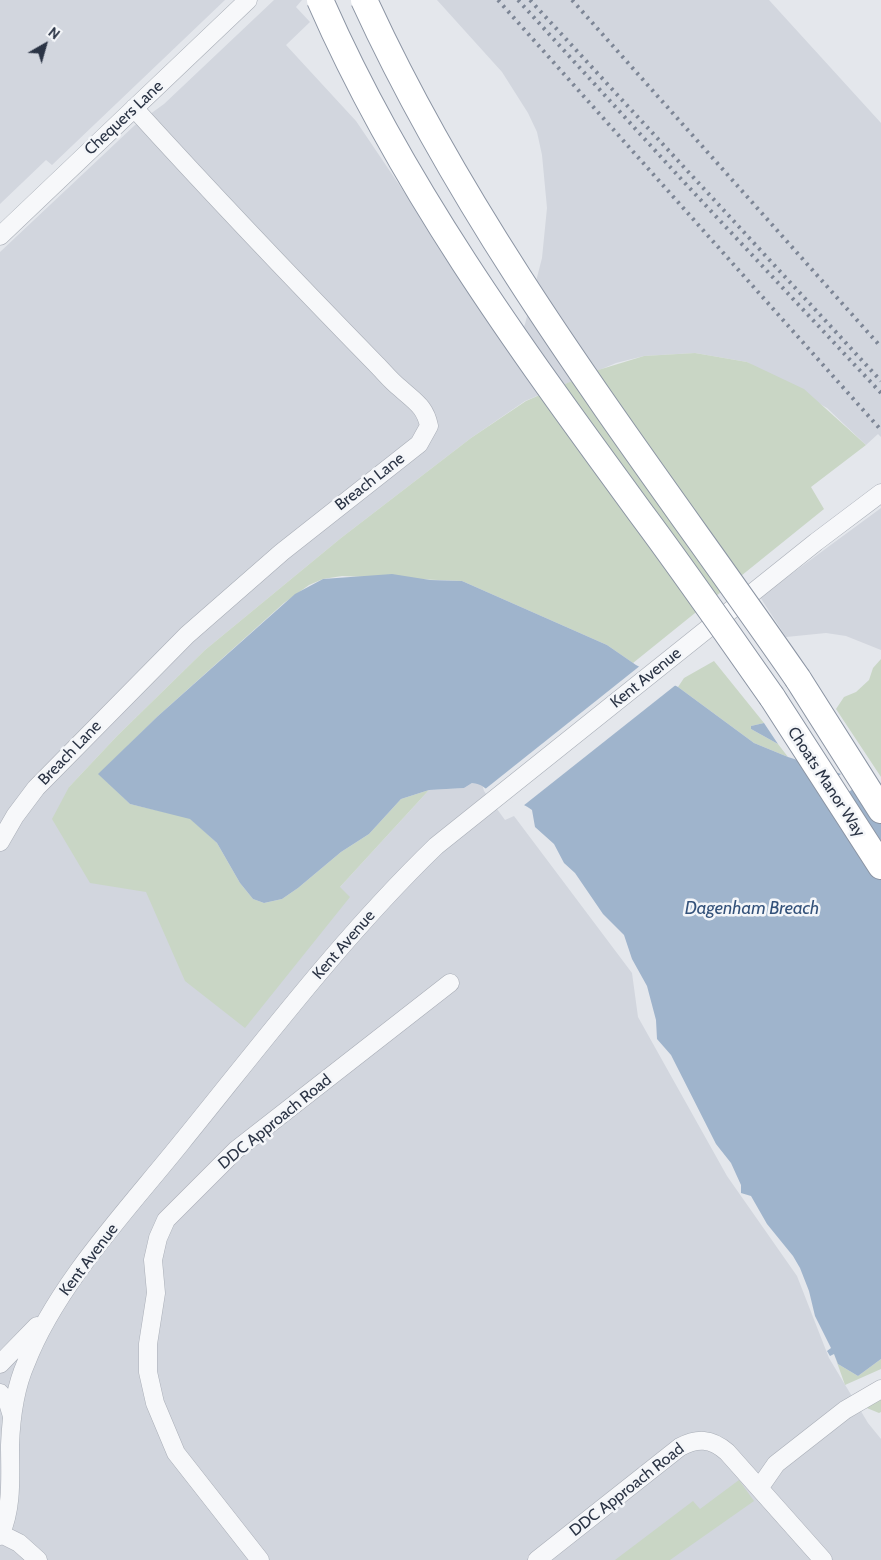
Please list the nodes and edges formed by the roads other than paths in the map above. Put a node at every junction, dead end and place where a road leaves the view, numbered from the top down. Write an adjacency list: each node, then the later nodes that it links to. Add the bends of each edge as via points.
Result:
1 (248, 0): 4 (street, Chequers Lane)
2 (320, 0): 9 (highway, Choats Manor Way, bridge, via 406,170 482,293 772,696)
3 (364, 0): 7 (highway, Choats Manor Way, bridge, via 396,71 479,215 570,355 798,679)
4 (134, 108): 5 (street, Chequers Lane); 8 (street, Breach Lane, via 311,298 419,404 429,426 419,444 282,552 187,635 36,788)
5 (0, 236)
6 (881, 493): 11 (street, Kent Avenue, via 436,846 400,881 316,976 113,1228)
7 (881, 810)
8 (0, 842)
9 (881, 866)
10 (450, 983): 19 (street, DDC Approach Road, via 236,1150 166,1220 155,1246 156,1293 148,1344 148,1372 155,1403 176,1454)
11 (46, 1317): 12 (street); 15 (street, Kent Avenue, via 25,1363)
12 (0, 1364)
13 (881, 1389): 16 (street, via 845,1410 776,1464)
14 (0, 1393): 15 (street)
15 (12, 1416): 17 (street, Kent Avenue, via 12,1484)
16 (760, 1487): 20 (street, DDC Approach Road, via 722,1448 707,1441 690,1442); 21 (street, DDC Approach Road)
17 (1, 1535): 18 (street, via 19,1543)
18 (38, 1560)
19 (260, 1560)
20 (537, 1560)
21 (824, 1560)

